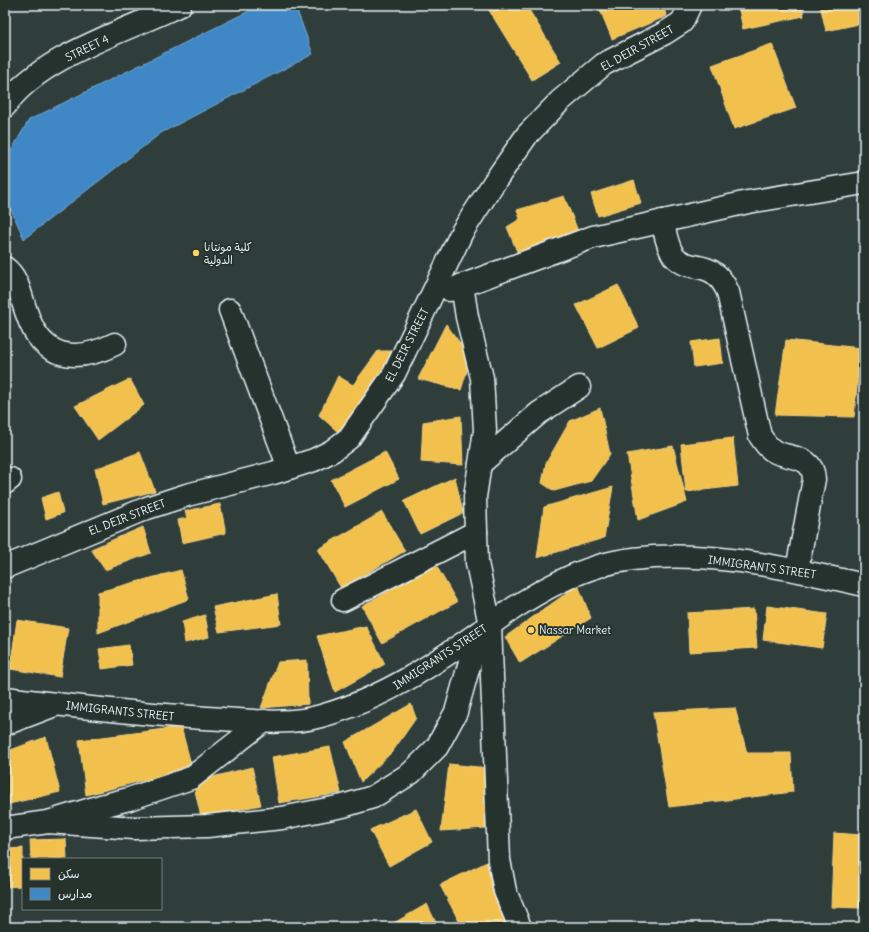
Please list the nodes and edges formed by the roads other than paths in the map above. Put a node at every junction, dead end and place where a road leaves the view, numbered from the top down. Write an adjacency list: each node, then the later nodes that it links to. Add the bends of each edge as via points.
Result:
1 (180, 5): 3 (street, STREET 4, via 73,53 31,79)
2 (690, 5): 8 (street, EL DEIR STREET, via 682,22 604,64 560,101 527,135 462,232)
3 (5, 106)
4 (864, 183): 5 (street, via 748,202)
5 (662, 221): 7 (street, via 592,237); 16 (street, via 675,256 683,262 717,273 723,280 728,292 760,436 766,445 778,453 810,463 814,473)
6 (5, 268): 10 (street, via 16,280 27,316 38,337 50,349 65,355 84,356)
7 (462, 285): 8 (street); 12 (street, via 482,378 485,430)
8 (430, 298): 13 (street, EL DEIR STREET, via 394,374 349,438 332,451)
9 (230, 310): 13 (street)
10 (115, 344)
11 (579, 387): 12 (street, via 539,413)
12 (480, 464): 14 (street, via 475,497)
13 (289, 468): 15 (street, EL DEIR STREET, via 186,495 148,508)
14 (476, 532): 18 (street); 19 (street)
15 (5, 567)
16 (797, 570): 17 (street, IMMIGRANTS STREET); 19 (street, IMMIGRANTS STREET, via 708,559 664,557 628,560 598,566 556,583)
17 (864, 584)
18 (343, 600)
19 (484, 629): 22 (street, IMMIGRANTS STREET, via 399,684 358,704 319,717); 24 (street, via 456,712 436,747 411,773 373,798 282,818 207,826 134,828); 26 (street, via 499,860 505,891)
20 (5, 698): 21 (street, IMMIGRANTS STREET)
21 (56, 704): 22 (street, IMMIGRANTS STREET, via 142,714); 23 (street)
22 (264, 721): 24 (street, via 192,778)
23 (5, 724)
24 (48, 822): 25 (street)
25 (5, 828)
26 (520, 927)

